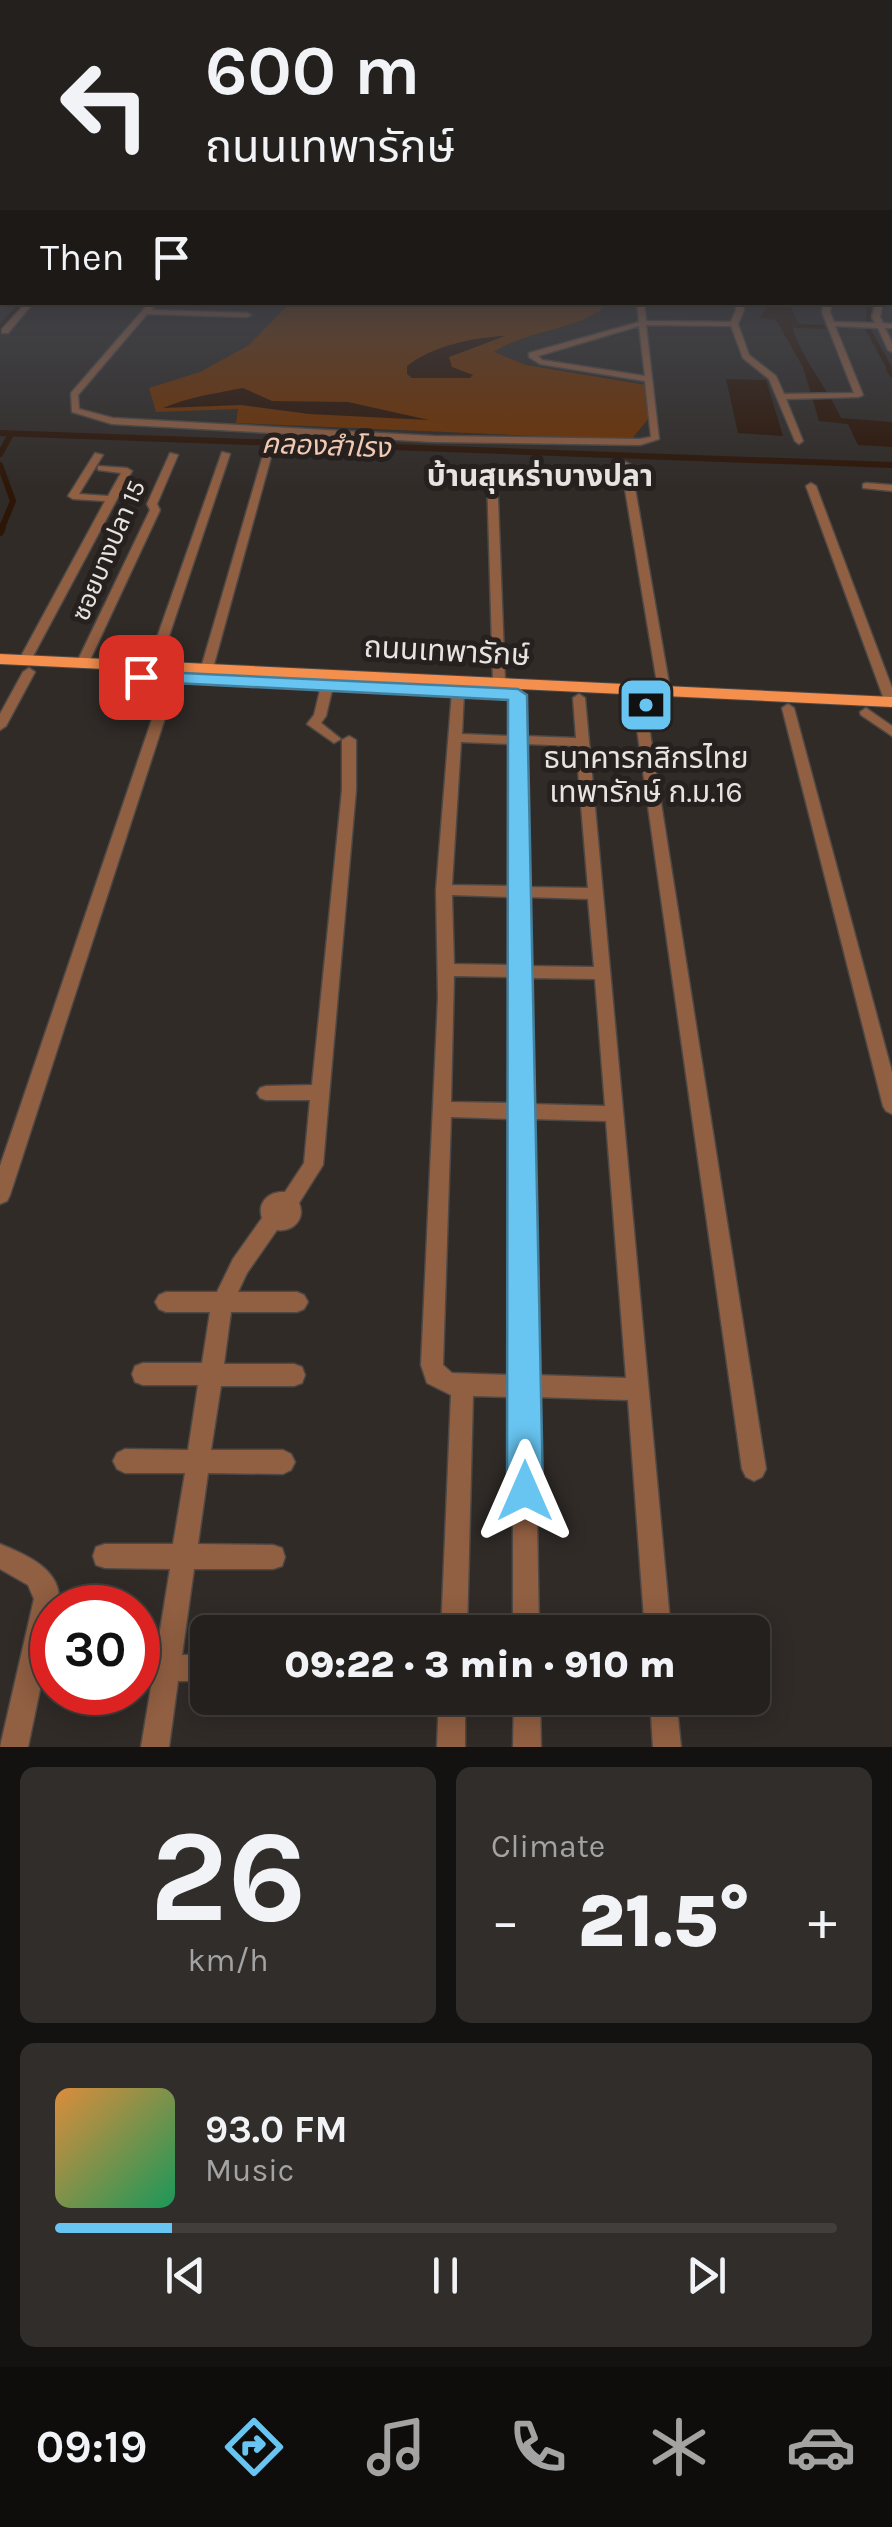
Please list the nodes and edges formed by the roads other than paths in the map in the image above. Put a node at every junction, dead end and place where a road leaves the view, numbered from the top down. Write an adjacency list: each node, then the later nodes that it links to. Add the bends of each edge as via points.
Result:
1 (7, 328): 8 (street)
2 (133, 328): 10 (street, via 74,395 75,410 112,422 640,442 655,439)
3 (630, 328): 10 (street, via 532,355 553,365)
4 (643, 328): 10 (street)
5 (735, 328): 11 (street, via 746,356 770,374)
6 (833, 328): 11 (street, via 859,395)
7 (871, 328): 9 (street)
8 (4, 331)
9 (892, 350)
10 (648, 379)
11 (781, 396): 12 (street)
12 (799, 440)
13 (98, 454): 23 (street, via 73,496)
14 (225, 454): 27 (street)
15 (173, 455): 25 (street, ซอยบางปลา 15, via 150,522)
16 (266, 457): 28 (street)
17 (626, 465): 33 (street)
18 (101, 468): 23 (street, via 127,471)
19 (463, 473): 31 (street, via 492,473)
20 (810, 486): 38 (street)
21 (866, 486): 22 (street)
22 (892, 488)
23 (112, 499): 26 (street)
24 (0, 659): 26 (main road, ถนนเทพารักษ์)
25 (84, 662): 26 (main road, ถนนเทพารักษ์); 27 (main road, ถนนเทพารักษ์)
26 (27, 666): 29 (main road, ถนนเทพารักษ์); 30 (main road, ถนนเทพารักษ์); 42 (street)
27 (153, 666): 28 (main road, ถนนเทพารักษ์)
28 (208, 668): 31 (main road, ถนนเทพารักษ์)
29 (0, 671)
30 (172, 678): 32 (main road, ถนนเทพารักษ์); 59 (street)
31 (499, 681): 33 (main road, ถนนเทพารักษ์)
32 (327, 686): 34 (main road, ถนนเทพารักษ์); 54 (street, via 313,724 340,739)
33 (664, 689): 38 (main road, ถนนเทพารักษ์)
34 (458, 692): 35 (main road, ถนนเทพารักษ์); 44 (street)
35 (518, 695): 36 (main road, ถนนเทพารักษ์); 45 (street)
36 (578, 698): 37 (main road, ถนนเทพารักษ์); 46 (street)
37 (639, 701): 39 (main road, ถนนเทพารักษ์); 72 (street)
38 (892, 702)
39 (788, 708): 40 (main road, ถนนเทพารักษ์); 55 (street)
40 (866, 712): 41 (main road, ถนนเทพารักษ์); 43 (street)
41 (892, 713)
42 (0, 726)
43 (892, 732)
44 (454, 738): 45 (street); 47 (street)
45 (518, 739): 46 (street); 48 (street)
46 (582, 742): 49 (street)
47 (444, 890): 48 (street); 50 (street)
48 (520, 892): 49 (street); 51 (street)
49 (598, 894): 52 (street)
50 (444, 970): 51 (street); 56 (street)
51 (522, 971): 52 (street); 57 (street)
52 (602, 972): 58 (street)
53 (266, 1092): 54 (street)
54 (320, 1092): 61 (street, via 312,1165)
55 (892, 1106)
56 (442, 1109): 57 (street); 67 (street, via 432,1365 440,1380)
57 (524, 1110): 58 (street); 66 (street)
58 (614, 1114): 68 (street)
59 (0, 1195)
60 (166, 1302): 61 (street)
61 (222, 1302): 62 (street); 64 (street)
62 (298, 1302)
63 (143, 1374): 64 (street)
64 (212, 1374): 65 (street); 70 (street)
65 (294, 1375)
66 (524, 1384): 67 (street); 68 (street); 78 (street)
67 (462, 1385): 77 (street)
68 (638, 1389): 79 (street)
69 (125, 1461): 70 (street)
70 (200, 1461): 71 (street); 75 (street)
71 (284, 1462)
72 (754, 1469)
73 (0, 1556): 86 (street, via 30,1570 47,1599)
74 (105, 1556): 75 (street)
75 (184, 1556): 76 (street); 81 (street)
76 (273, 1557)
77 (455, 1615)
78 (526, 1615)
79 (657, 1615)
80 (160, 1668): 81 (street)
81 (167, 1668): 82 (street); 87 (street)
82 (190, 1668)
83 (452, 1715): 88 (street)
84 (527, 1715): 89 (street)
85 (664, 1715): 90 (street)
86 (14, 1747)
87 (155, 1747)
88 (451, 1747)
89 (528, 1747)
90 (667, 1747)

